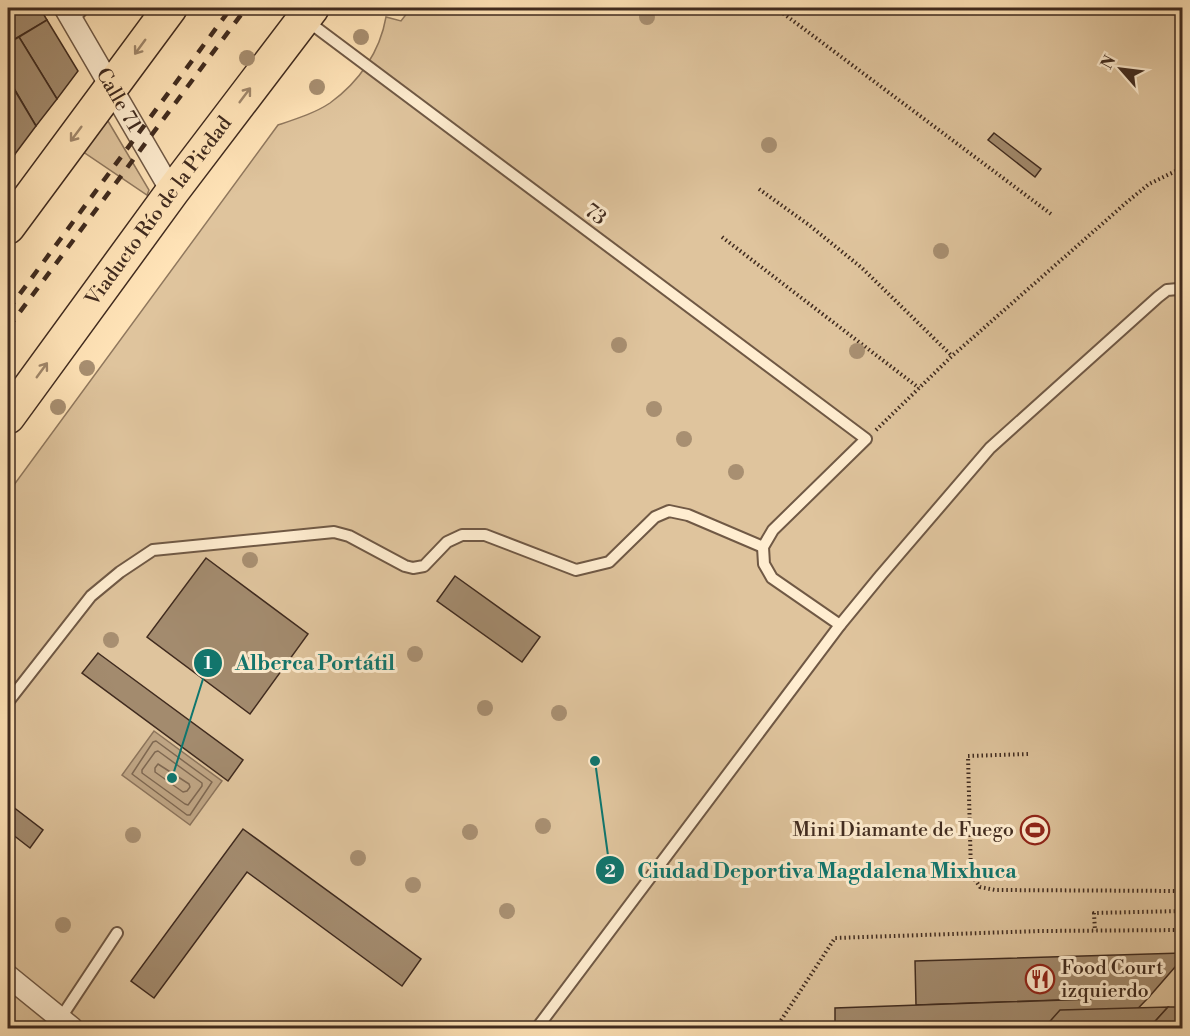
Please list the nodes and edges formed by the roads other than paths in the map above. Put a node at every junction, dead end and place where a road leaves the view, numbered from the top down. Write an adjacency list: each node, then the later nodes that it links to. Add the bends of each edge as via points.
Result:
1 (170, 8): 4 (main road, one-way to 4)
2 (74, 12): 4 (street, Calle 71)
3 (308, 13): 5 (main road, Viaducto Río de la Piedad, one-way to 3); 9 (lane, 73, via 376,74 867,439 773,530)
4 (111, 87): 5 (street, Calle 71); 6 (main road, one-way to 6)
5 (172, 192): 8 (main road, Viaducto Río de la Piedad, one-way to 5)
6 (8, 227)
7 (1182, 291): 10 (lane, via 1167,290 1158,297 990,448)
8 (8, 417)
9 (764, 547): 10 (lane, via 764,564 772,578); 11 (lane, via 669,511 655,517 609,562 576,570 485,536 462,536 447,542 424,566 414,568 334,532 153,550 91,596)
10 (840, 625): 15 (lane)
11 (8, 702)
12 (117, 933): 14 (lane)
13 (8, 976): 14 (street)
14 (66, 1024)
15 (537, 1029)

